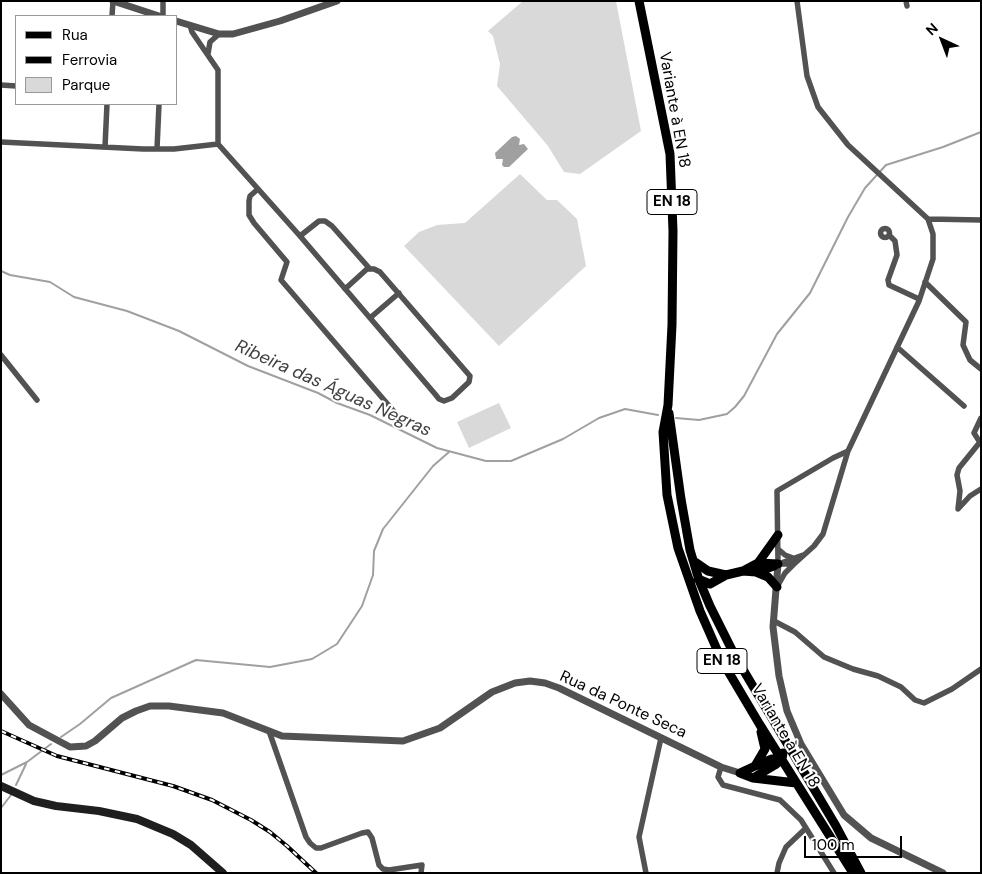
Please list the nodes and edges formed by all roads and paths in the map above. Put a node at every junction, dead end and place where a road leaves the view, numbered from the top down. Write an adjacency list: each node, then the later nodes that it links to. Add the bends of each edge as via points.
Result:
1 (113, 1): 6 (street); 7 (street)
2 (163, 1): 8 (street)
3 (337, 1): 11 (street, via 256,28)
4 (639, 1): 36 (main road, Variante à EN 18 / EN 18, via 670,154 673,231)
5 (797, 1): 22 (street, via 807,76 818,107 848,145)
6 (112, 15)
7 (158, 15)
8 (161, 15)
9 (178, 22): 10 (street)
10 (190, 25): 11 (street); 12 (street)
11 (219, 34): 12 (street, via 210,42)
12 (208, 54): 18 (street, via 218,70)
13 (1, 85): 14 (street)
14 (15, 86)
15 (108, 105): 19 (street)
16 (159, 105): 20 (street)
17 (1, 142): 19 (street)
18 (218, 144): 20 (street); 21 (street)
19 (105, 147): 20 (street)
20 (157, 150)
21 (258, 189): 25 (street); 39 (street, via 250,196 249,214 287,262 281,280)
22 (928, 219): 23 (street); 27 (street, via 933,234 933,259)
23 (981, 220)
24 (889, 235): 30 (street, via 895,241 897,255 889,285)
25 (300, 236): 26 (street, via 319,221 325,221); 28 (street)
26 (370, 269): 28 (street); 29 (street, via 380,272)
27 (925, 282): 30 (street); 34 (street, via 966,322 963,345 970,360)
28 (345, 289): 31 (street)
29 (398, 293): 31 (street); 31 (street, via 470,376 469,382 452,398 439,399)
30 (919, 299): 32 (street)
31 (370, 318)
32 (897, 348): 37 (street); 41 (street)
33 (1, 355): 35 (street)
34 (981, 369)
35 (37, 400)
36 (668, 405): 46 (main road, Variante à EN 18 / EN 18, via 681,499); 49 (main road, Variante à EN 18 / EN 18, via 663,432 667,495)
37 (964, 406)
38 (981, 418): 40 (street, via 974,433)
39 (403, 422)
40 (980, 443): 42 (street, via 959,468 958,508)
41 (848, 451): 43 (street, via 777,491); 45 (street, via 822,534 805,555)
42 (981, 489)
43 (778, 535): 44 (street); 48 (main road)
44 (778, 549): 45 (street); 47 (street)
45 (794, 561): 47 (street); 54 (street)
46 (695, 562): 50 (main road); 52 (main road, Variante à EN 18 / EN 18)
47 (778, 564): 48 (main road); 54 (street)
48 (757, 567): 51 (main road); 54 (main road)
49 (685, 570): 52 (main road); 55 (main road, Variante à EN 18 / EN 18)
50 (708, 571): 51 (main road); 52 (main road)
51 (726, 575): 53 (main road)
52 (699, 580): 53 (main road, via 710,584); 55 (main road); 56 (main road, Variante à EN 18 / EN 18)
53 (715, 582): 56 (main road)
54 (777, 587): 57 (street)
55 (692, 590): 60 (main road, Variante à EN 18 / EN 18, via 722,661)
56 (708, 600): 63 (main road, Variante à EN 18 / EN 18, via 735,656)
57 (774, 621): 58 (street, via 795,632 824,657 886,680 924,703); 80 (street, via 779,676 787,711 801,744 844,815 871,838)
58 (981, 669)
59 (1, 694): 61 (street, Rua da Ponte Seca, via 30,725 70,747 86,746 122,718 150,706 223,713)
60 (760, 725): 64 (main road, Variante à EN 18 / EN 18); 65 (main road, via 766,749)
61 (269, 731): 62 (street, Rua da Ponte Seca, via 282,736 403,741 440,728 492,692 530,681 559,688); 75 (street, via 310,843 322,848 368,832 383,869 422,865)
62 (661, 738): 66 (street, Rua da Ponte Seca); 76 (street, via 639,837)
63 (783, 739): 64 (main road); 68 (main road, Variante à EN 18 / EN 18)
64 (782, 759): 65 (main road, via 772,759); 68 (main road); 69 (main road); 70 (main road, Variante à EN 18 / EN 18)
65 (755, 766): 67 (main road)
66 (721, 767): 67 (street, Rua da Ponte Seca); 72 (street, via 718,777 723,785 780,800)
67 (740, 773): 69 (main road)
68 (804, 773): 79 (main road, Variante à EN 18 / EN 18)
69 (753, 778): 70 (main road)
70 (796, 783): 78 (main road, Variante à EN 18 / EN 18)
71 (1, 786): 74 (main road, via 34,801 138,819 191,845)
72 (806, 828): 73 (street, via 786,847); 77 (street)
73 (776, 872)
74 (223, 873)
75 (421, 873)
76 (646, 873)
77 (834, 873)
78 (853, 873)
79 (861, 873)
80 (943, 873)

